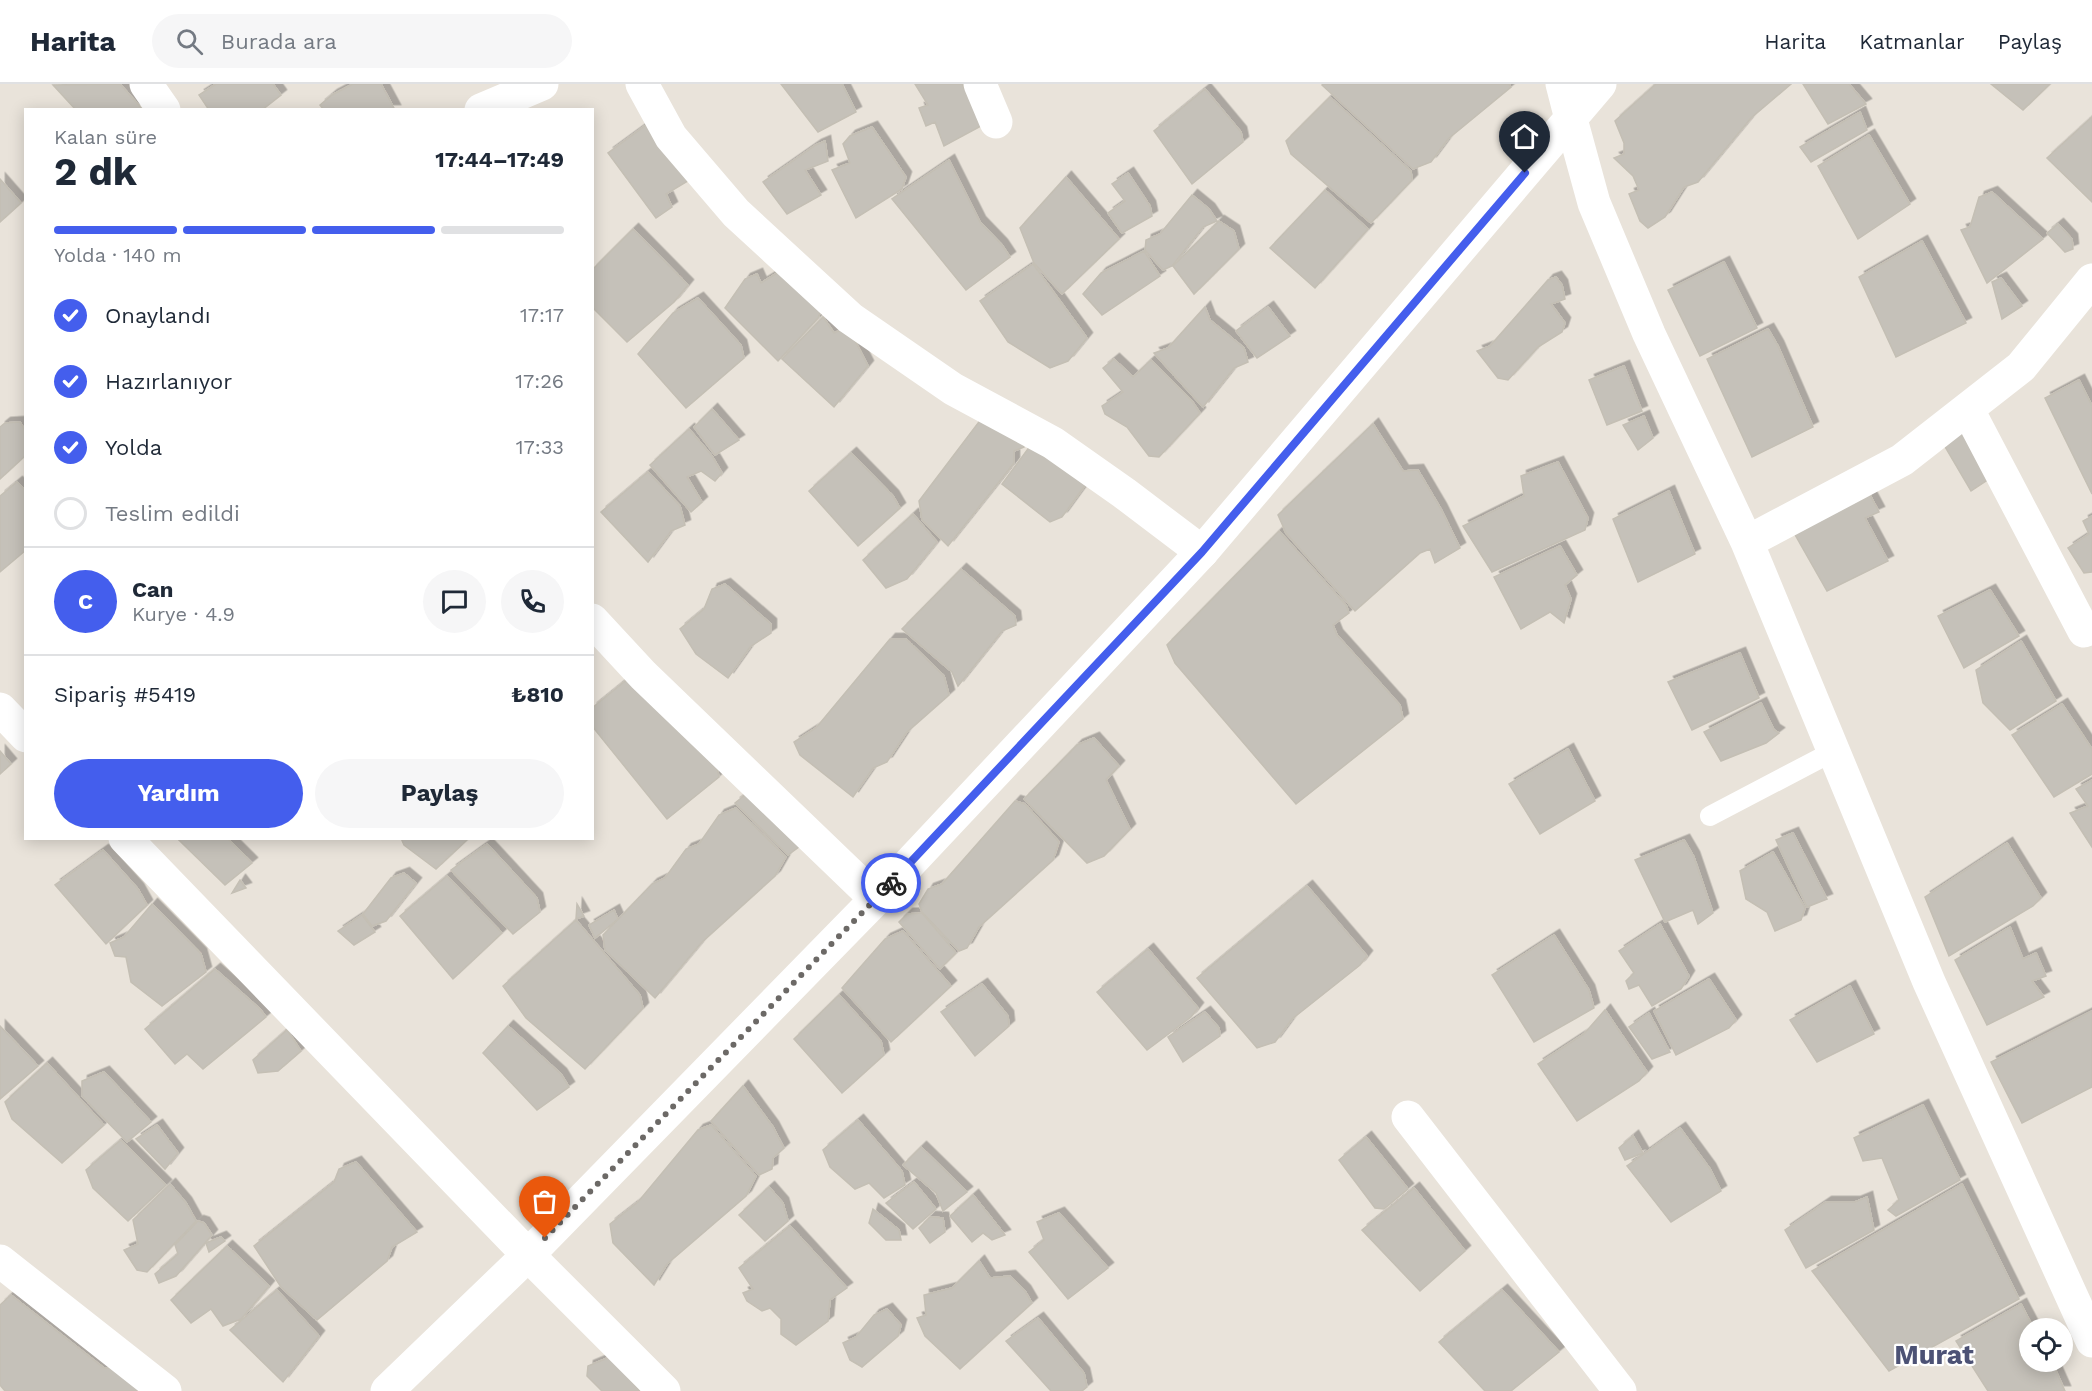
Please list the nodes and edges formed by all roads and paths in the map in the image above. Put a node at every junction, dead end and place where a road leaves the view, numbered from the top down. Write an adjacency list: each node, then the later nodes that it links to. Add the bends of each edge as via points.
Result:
1 (146, 84): 7 (street)
2 (542, 84): 8 (street)
3 (642, 84): 14 (street, via 671,137 736,213 850,318 953,389 1053,443)
4 (980, 84): 10 (street)
5 (1562, 84): 9 (street)
6 (1600, 84): 9 (street)
7 (163, 108)
8 (486, 108)
9 (1571, 119): 13 (street, via 1594,203 1649,334); 14 (street)
10 (996, 122)
11 (2092, 280): 12 (street, via 2021,367)
12 (1968, 410): 13 (street, via 1902,460); 16 (street, via 2084,631)
13 (1747, 542): 19 (street)
14 (1202, 552): 22 (street)
15 (594, 622): 22 (street, via 643,675)
16 (2092, 627)
17 (0, 709): 18 (street)
18 (24, 734)
19 (1834, 751): 20 (lane); 26 (street, via 1929,982)
20 (1710, 816)
21 (127, 840): 24 (street)
22 (876, 899): 24 (street)
23 (1408, 1117): 30 (street)
24 (528, 1255): 28 (street); 29 (street)
25 (0, 1261): 27 (street)
26 (2092, 1341)
27 (165, 1391)
28 (387, 1391)
29 (664, 1391)
30 (1620, 1391)

